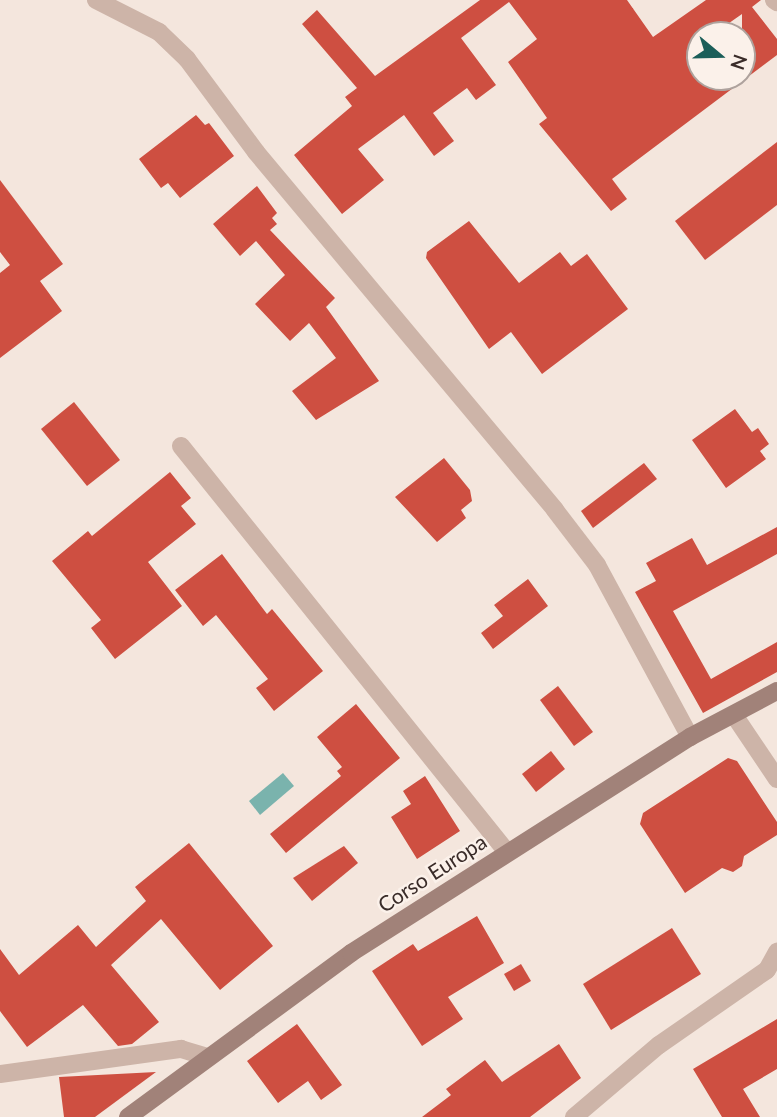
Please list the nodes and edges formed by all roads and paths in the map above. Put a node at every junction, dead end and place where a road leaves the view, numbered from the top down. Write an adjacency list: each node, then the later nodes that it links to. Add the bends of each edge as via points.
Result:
1 (96, 0): 5 (street, via 159,32 187,58 256,152 555,509 597,565)
2 (181, 446): 7 (street)
3 (777, 691): 4 (main road, Corso Europa)
4 (734, 715): 5 (main road, Corso Europa); 6 (street)
5 (690, 737): 7 (main road, Corso Europa)
6 (777, 779)
7 (507, 852): 9 (main road, Corso Europa, via 351,953)
8 (777, 952): 12 (street, via 767,970 659,1045)
9 (208, 1057): 10 (street, via 181,1049); 11 (main road, Corso Europa)
10 (0, 1074)
11 (128, 1117)
12 (574, 1117)

